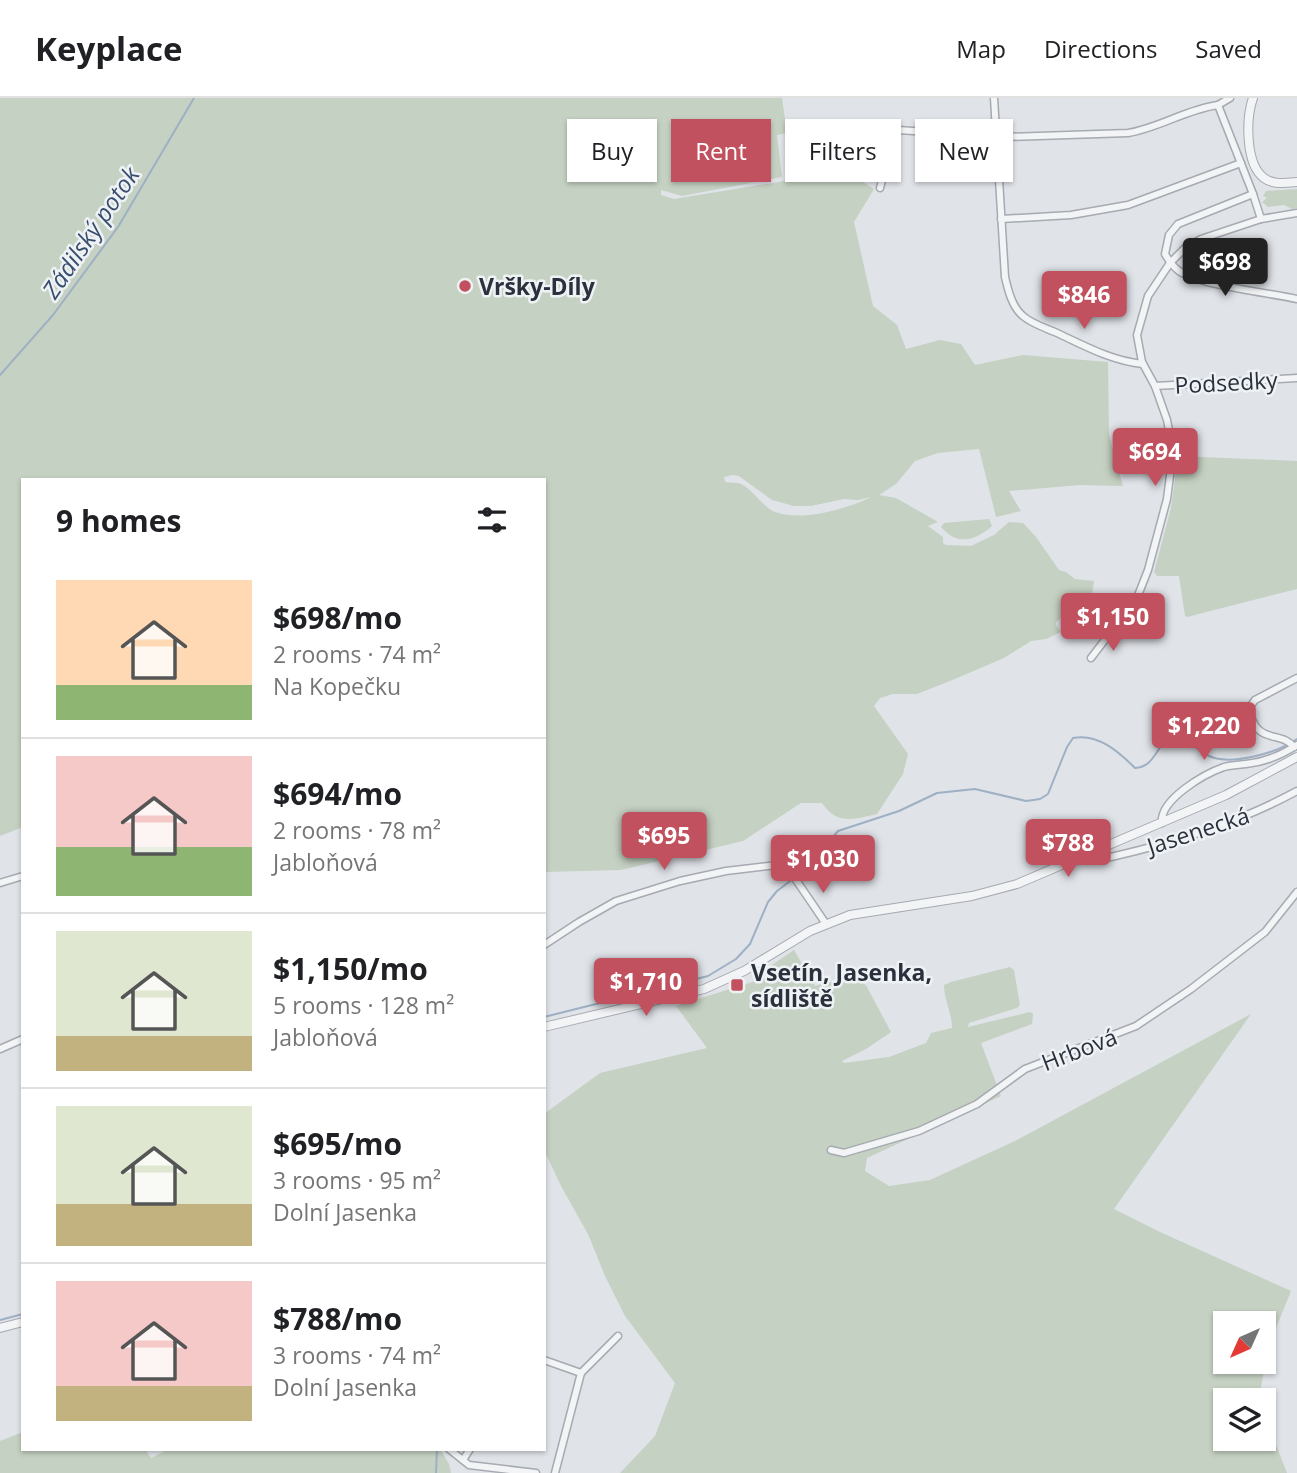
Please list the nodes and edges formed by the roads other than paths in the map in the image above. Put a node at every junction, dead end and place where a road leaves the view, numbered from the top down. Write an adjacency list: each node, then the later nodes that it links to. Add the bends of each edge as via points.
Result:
1 (994, 98): 5 (street)
2 (1253, 98): 9 (street, via 1249,118 1252,155)
3 (1229, 99): 4 (street)
4 (1218, 105): 7 (street, via 1128,133); 8 (street)
5 (996, 119)
6 (915, 131): 12 (street, via 898,130)
7 (1013, 136)
8 (1241, 163): 13 (street); 15 (street, via 1128,205 1071,215)
9 (1263, 178): 11 (street, via 1275,183); 13 (street)
10 (1000, 182): 15 (street)
11 (1297, 182)
12 (880, 188)
13 (1253, 194): 16 (street); 17 (street, via 1178,224 1169,235 1165,254)
14 (1297, 213): 16 (street)
15 (1002, 219): 19 (street, via 1005,277 1021,314 1103,355)
16 (1261, 219): 17 (street, via 1201,239)
17 (1170, 263): 18 (street, via 1201,280); 19 (street, via 1148,296 1137,335)
18 (1297, 299)
19 (1143, 364): 21 (street)
20 (1297, 378): 21 (street, Podsedky)
21 (1155, 386): 22 (street, via 1173,452 1167,499 1137,598)
22 (1091, 658)
23 (1297, 678): 24 (street, via 1250,706 1252,720 1260,730)
24 (1294, 747): 26 (street, via 1238,789); 26 (street, via 1202,779 1166,807)
25 (1297, 791): 27 (street, Jasenecká, via 1194,836 1111,857)
26 (1162, 823): 27 (street)
27 (1097, 851): 31 (street, via 987,892 874,910)
28 (21, 877): 29 (street)
29 (0, 883)
30 (1297, 892): 36 (street, Hrbová, via 1265,932 1136,1026 1025,1069 977,1104 919,1132 844,1153)
31 (826, 923): 32 (street, via 790,871 777,865 680,881 616,901); 33 (street, via 704,989)
32 (546, 944)
33 (546, 1027)
34 (21, 1040): 35 (street)
35 (0, 1049)
36 (831, 1150)
37 (21, 1323): 38 (street)
38 (0, 1328)
39 (618, 1336): 41 (street)
40 (546, 1361): 41 (street)
41 (581, 1373): 46 (street)
42 (452, 1451): 44 (street)
43 (469, 1451): 44 (street)
44 (463, 1460): 45 (street, via 469,1465)
45 (536, 1473)
46 (555, 1473)

